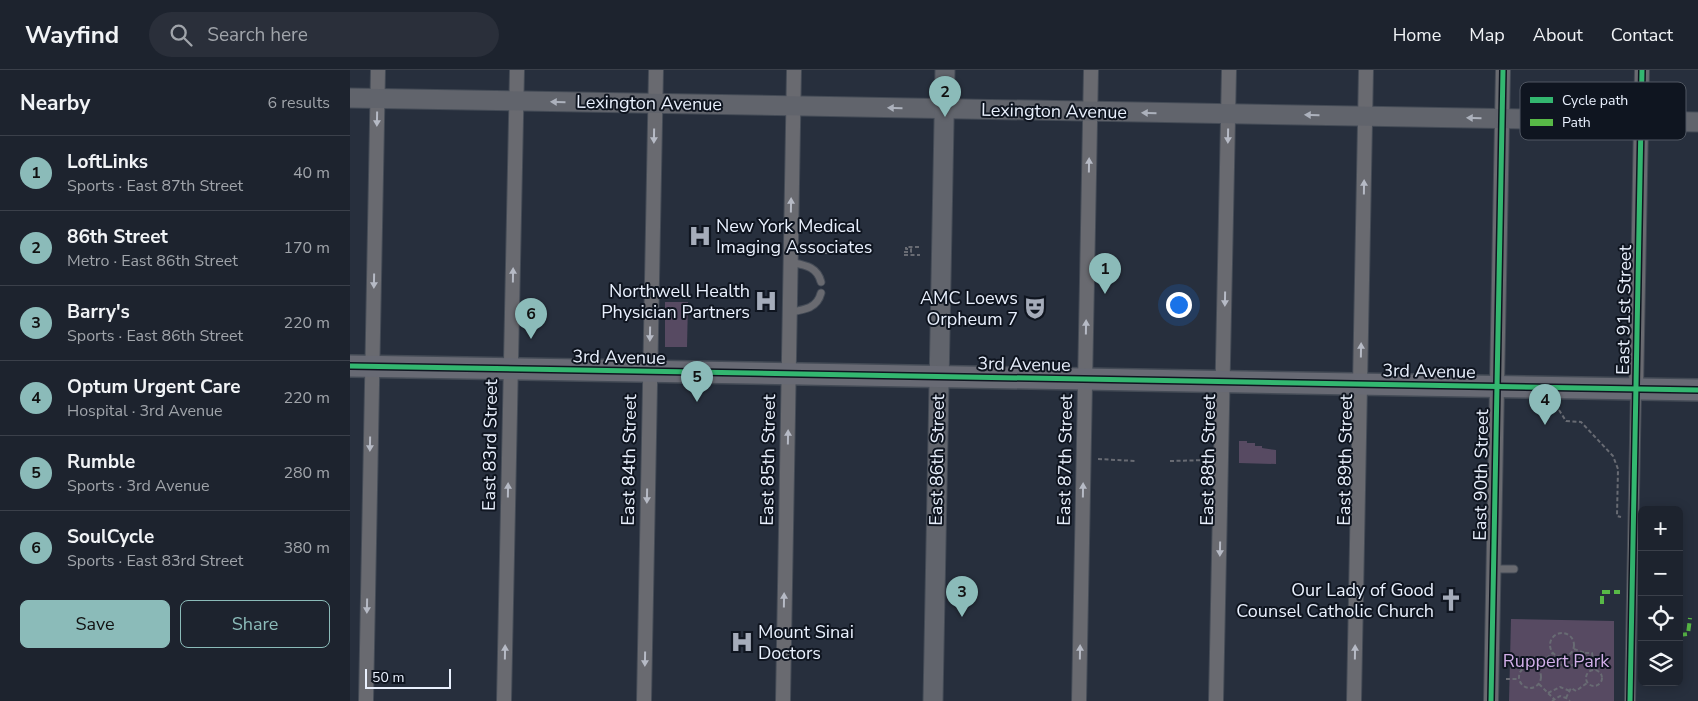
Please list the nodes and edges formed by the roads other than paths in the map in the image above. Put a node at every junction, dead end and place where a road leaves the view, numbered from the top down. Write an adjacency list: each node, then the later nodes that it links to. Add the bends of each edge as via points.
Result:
1 (378, 70): 11 (street)
2 (517, 70): 12 (street, East 83rd Street)
3 (656, 70): 13 (street, East 84th Street)
4 (794, 70): 14 (street, East 85th Street)
5 (945, 70): 15 (main road, East 86th Street)
6 (1091, 70): 16 (street, East 87th Street)
7 (1229, 70): 17 (street, East 88th Street)
8 (1366, 70): 18 (street, East 89th Street)
9 (1503, 70): 19 (street, East 90th Street)
10 (350, 98): 11 (main road, Lexington Avenue)
11 (377, 99): 12 (main road, Lexington Avenue); 27 (street, one-way to 27)
12 (516, 101): 13 (main road, Lexington Avenue, one-way to 12); 28 (street, East 83rd Street, one-way to 12)
13 (655, 103): 14 (main road, Lexington Avenue); 29 (street, East 84th Street, one-way to 29)
14 (794, 106): 15 (main road, Lexington Avenue, one-way to 14); 22 (street, East 85th Street, one-way to 14)
15 (944, 109): 16 (main road, Lexington Avenue); 31 (main road, East 86th Street)
16 (1090, 112): 17 (main road, Lexington Avenue, one-way to 16); 32 (street, East 87th Street, one-way to 16)
17 (1228, 114): 18 (main road, Lexington Avenue, one-way to 17); 33 (street, East 88th Street, one-way to 33)
18 (1365, 116): 19 (main road, Lexington Avenue, one-way to 18); 34 (street, East 89th Street, one-way to 18)
19 (1502, 119): 20 (main road, Lexington Avenue); 35 (street, East 90th Street)
20 (1520, 119)
21 (1641, 140): 36 (street, East 91st Street)
22 (790, 262): 23 (lane, via 815,270); 25 (street, East 85th Street)
23 (821, 282)
24 (821, 293): 25 (lane, via 814,306)
25 (789, 312): 30 (street, East 85th Street)
26 (350, 366): 27 (main road, 3rd Avenue)
27 (372, 366): 28 (main road, 3rd Avenue); 40 (street, one-way to 40)
28 (511, 368): 29 (main road, 3rd Avenue); 41 (street, East 83rd Street, one-way to 28)
29 (650, 371): 30 (main road, 3rd Avenue); 42 (street, East 84th Street, one-way to 42)
30 (789, 374): 31 (main road, 3rd Avenue); 43 (street, East 85th Street, one-way to 30)
31 (939, 376): 32 (main road, 3rd Avenue); 44 (main road, East 86th Street)
32 (1085, 379): 33 (main road, 3rd Avenue); 45 (street, East 87th Street, one-way to 32)
33 (1223, 381): 34 (main road, 3rd Avenue); 46 (street, East 88th Street, one-way to 46)
34 (1360, 384): 35 (main road, 3rd Avenue); 47 (street, East 89th Street, one-way to 34)
35 (1497, 386): 36 (main road, 3rd Avenue); 38 (street, East 90th Street)
36 (1636, 389): 37 (main road, 3rd Avenue); 49 (street, East 91st Street)
37 (1698, 390)
38 (1494, 569): 39 (lane); 48 (street, East 90th Street)
39 (1514, 569)
40 (366, 701)
41 (504, 701)
42 (644, 701)
43 (783, 701)
44 (933, 701)
45 (1080, 701)
46 (1216, 701)
47 (1354, 701)
48 (1492, 701)
49 (1630, 701)

